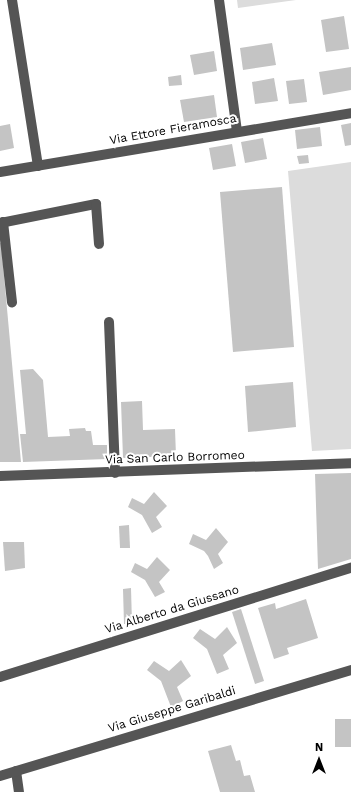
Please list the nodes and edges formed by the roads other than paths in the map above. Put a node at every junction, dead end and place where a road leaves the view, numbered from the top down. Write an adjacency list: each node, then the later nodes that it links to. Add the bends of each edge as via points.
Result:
1 (12, 0): 5 (street)
2 (219, 0): 4 (street)
3 (351, 113): 4 (street, Via Ettore Fieramosca)
4 (237, 132): 5 (street, Via Ettore Fieramosca)
5 (38, 166): 6 (street, Via Ettore Fieramosca)
6 (0, 172)
7 (2, 222): 8 (street, via 96,204); 9 (street)
8 (99, 244)
9 (12, 302)
10 (109, 322): 12 (street)
11 (351, 463): 12 (street, Via San Carlo Borromeo)
12 (115, 473): 13 (street, Via San Carlo Borromeo)
13 (0, 476)
14 (351, 568): 16 (street, Via Alberto da Giussano)
15 (351, 670): 17 (street, Via Giuseppe Garibaldi)
16 (0, 677)
17 (16, 771): 18 (street, Via Giuseppe Garibaldi); 19 (street)
18 (0, 776)
19 (19, 792)

